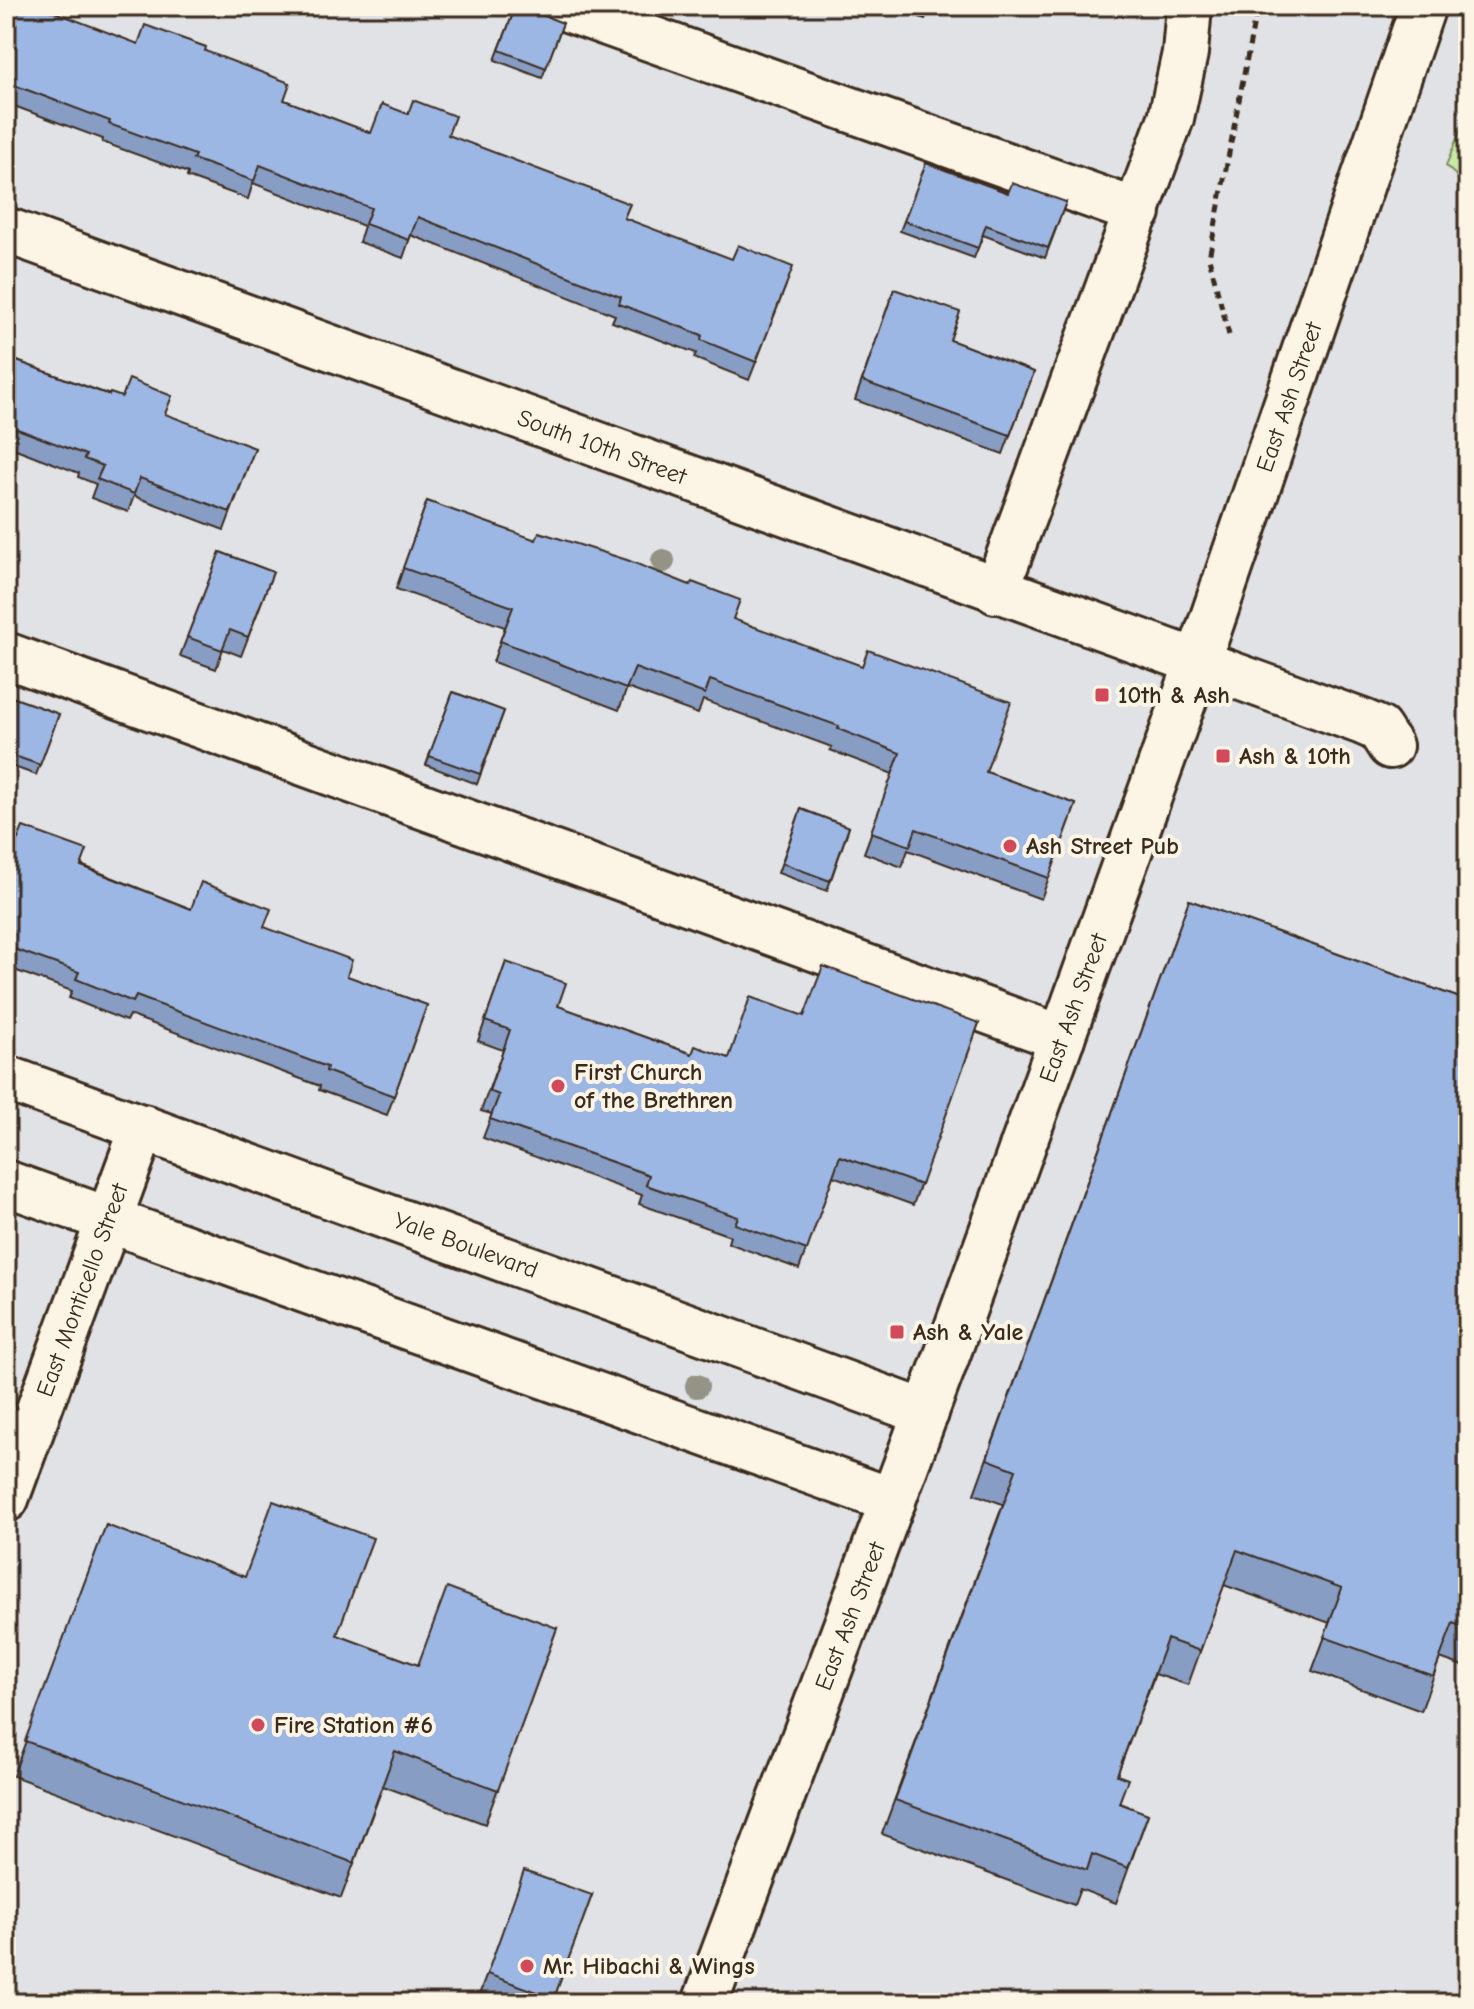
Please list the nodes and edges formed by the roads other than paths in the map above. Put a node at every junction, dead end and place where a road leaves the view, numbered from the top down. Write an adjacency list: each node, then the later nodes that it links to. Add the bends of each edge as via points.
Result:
1 (559, 6): 4 (street)
2 (1189, 6): 4 (street, via 1171,118)
3 (1423, 6): 8 (street, East Ash Street)
4 (1138, 212): 6 (street)
5 (6, 230): 6 (street, South 10th Street)
6 (996, 591): 8 (street, South 10th Street)
7 (6, 655): 10 (street)
8 (1197, 664): 9 (street, South 10th Street, via 1379,729); 10 (street, East Ash Street)
9 (1390, 746)
10 (1062, 1038): 15 (street, East Ash Street)
11 (6, 1078): 12 (street, Yale Boulevard)
12 (143, 1127): 14 (street, East Monticello Street); 15 (street, Yale Boulevard)
13 (6, 1183): 14 (street)
14 (107, 1220): 16 (street, East Monticello Street); 17 (street)
15 (926, 1413): 17 (street, East Ash Street)
16 (6, 1499)
17 (893, 1501): 18 (street, East Ash Street)
18 (705, 2003)

